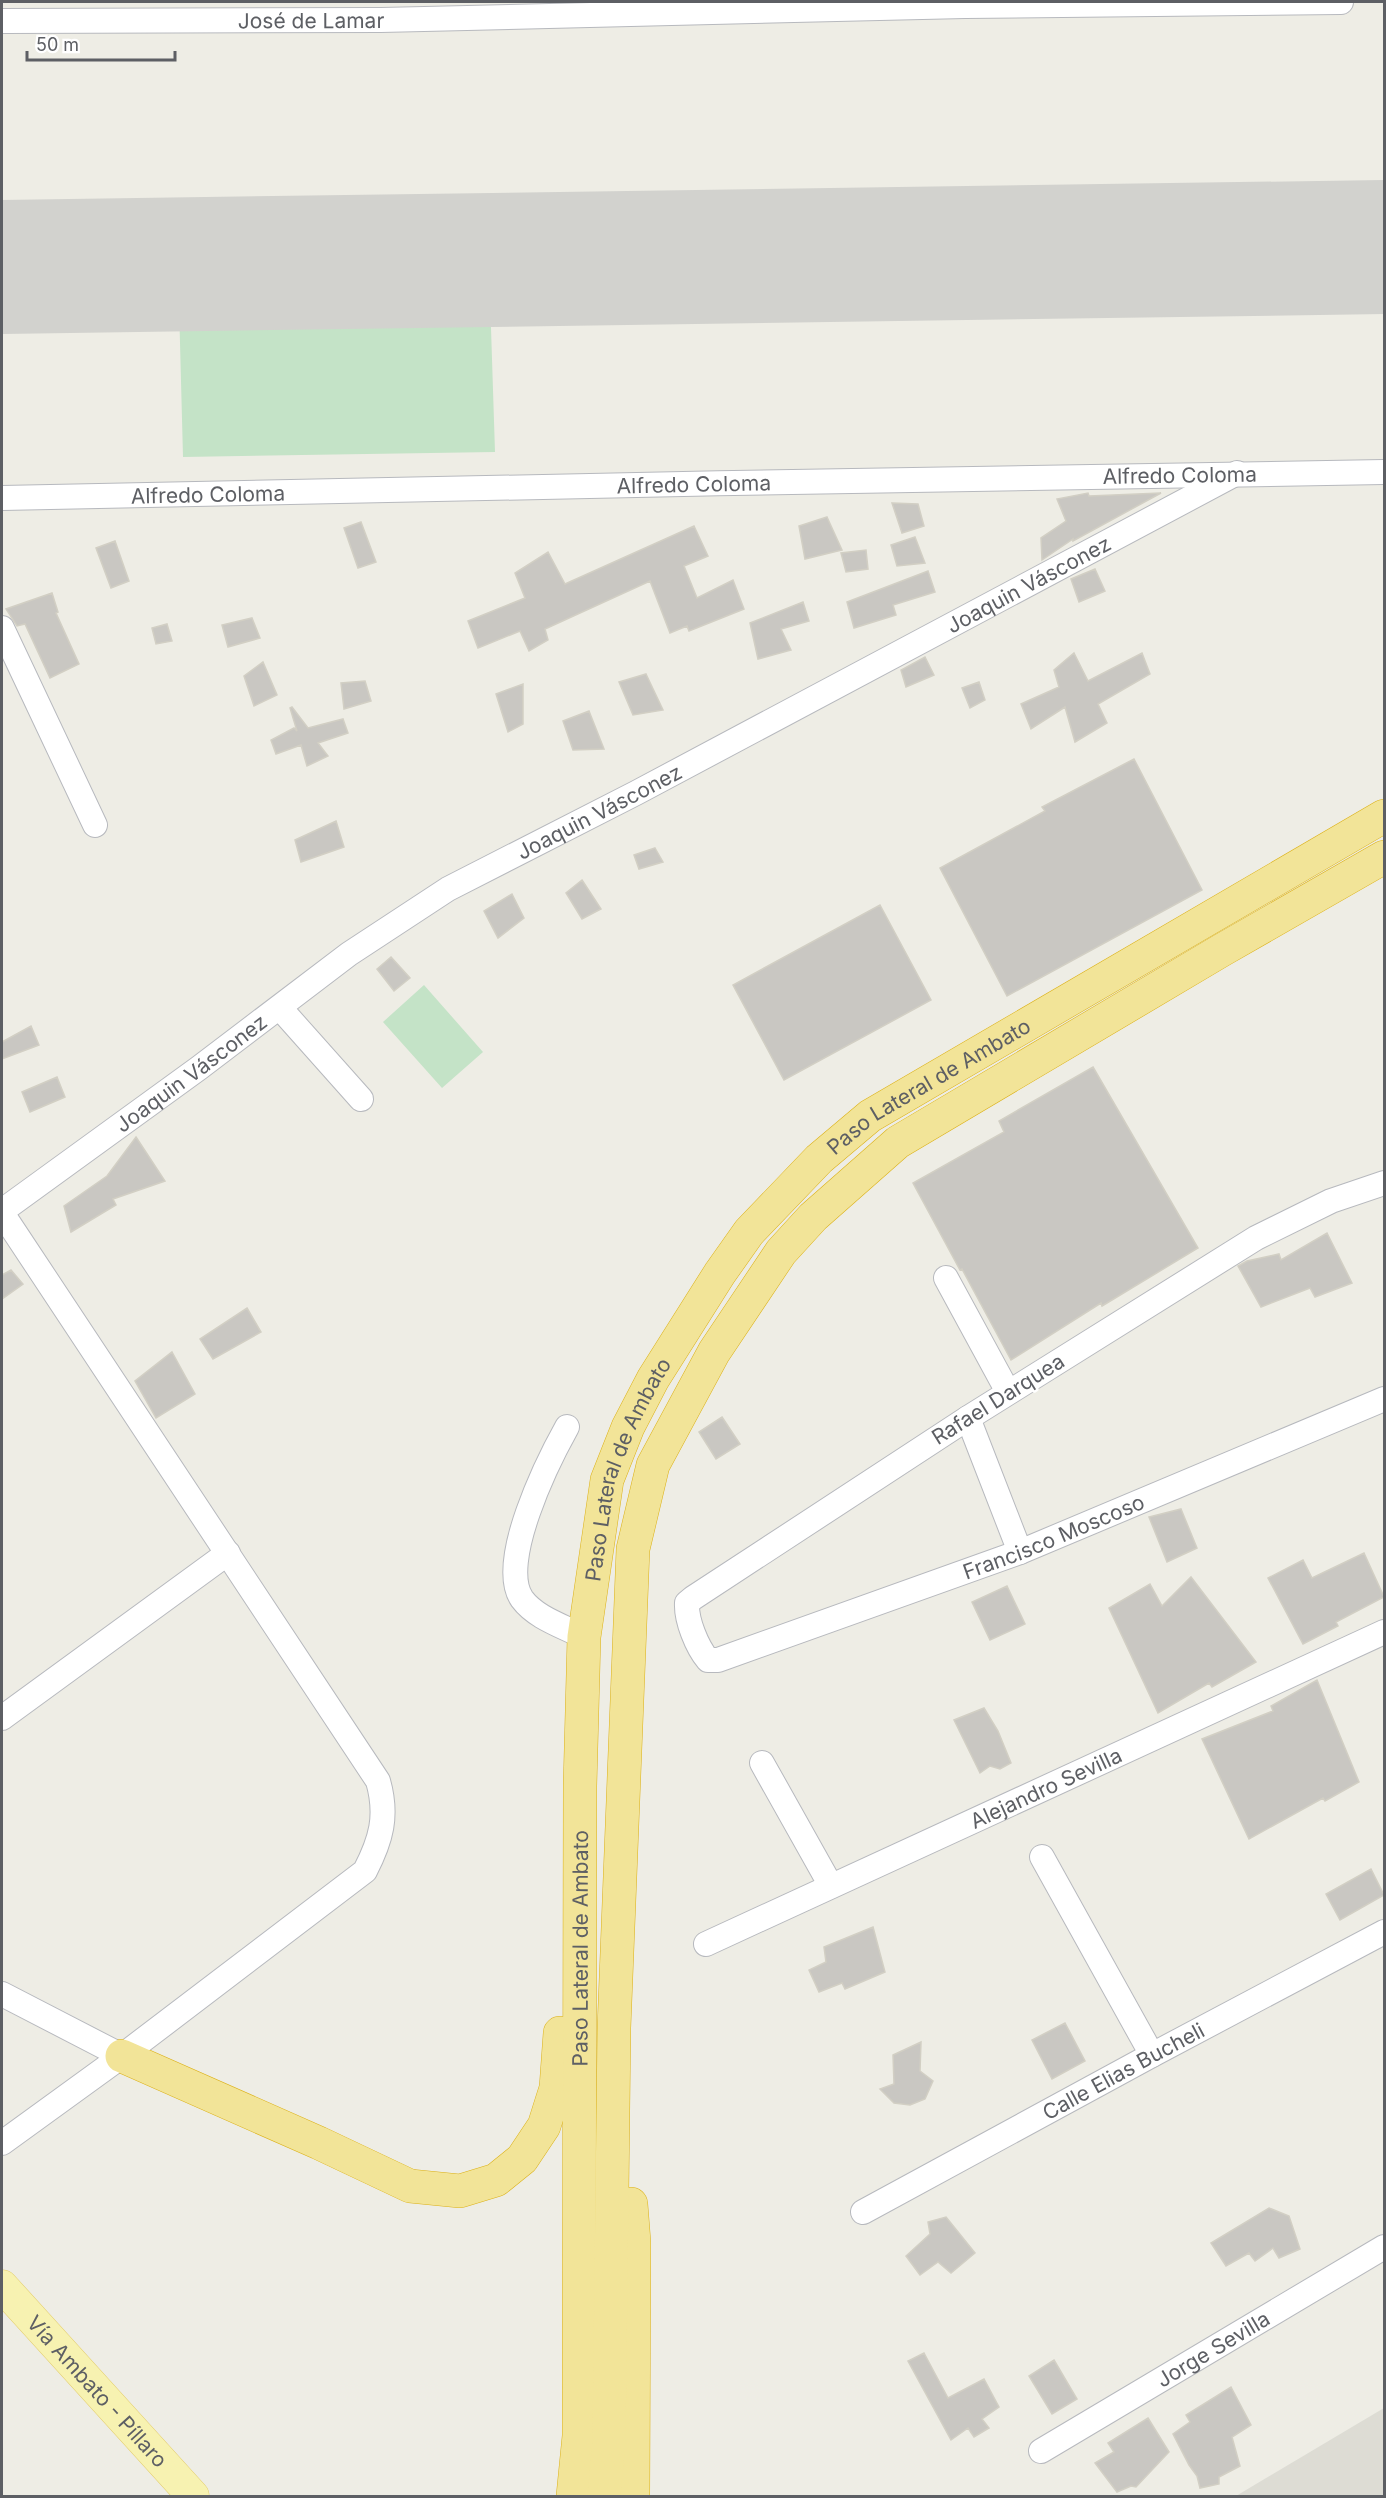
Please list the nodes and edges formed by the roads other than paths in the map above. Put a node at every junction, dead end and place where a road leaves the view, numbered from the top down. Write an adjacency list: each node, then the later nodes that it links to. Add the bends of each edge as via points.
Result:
1 (1341, 2): 2 (street, José de Lamar)
2 (713, 7): 3 (street, José de Lamar, via 393,20)
3 (2, 21)
4 (1384, 472): 5 (street, Alfredo Coloma)
5 (1237, 473): 6 (street, Alfredo Coloma); 11 (street, Joaquin Vásconez, via 448,889 349,954)
6 (2, 498)
7 (2, 628): 9 (street)
8 (1383, 820): 23 (highway, Paso Lateral de Ambato, via 870,1116 819,1159 749,1232 653,1379 628,1427 607,1480)
9 (95, 825)
10 (1384, 857): 33 (highway, Paso Lateral de Ambato, via 898,1143 813,1217 781,1252 714,1352 653,1465 633,1548)
11 (280, 1008): 12 (street); 14 (street, Joaquin Vásconez)
12 (362, 1099)
13 (1384, 1183): 16 (street, Rafael Darquea, via 1331,1201 1256,1238)
14 (2, 1212): 21 (street)
15 (946, 1278): 16 (street)
16 (1008, 1392): 18 (street, Rafael Darquea)
17 (1384, 1399): 20 (street, Francisco Moscoso)
18 (968, 1418): 20 (street); 24 (street, Rafael Darquea, via 687,1603 686,1612 702,1653 708,1660)
19 (567, 1426): 23 (street, via 545,1466 525,1522 514,1573 521,1597 535,1612)
20 (1020, 1552): 24 (street, Francisco Moscoso)
21 (228, 1553): 25 (street); 35 (street, via 378,1782 384,1802 383,1823 376,1851 365,1872)
22 (1384, 1632): 29 (street, Alejandro Sevilla)
23 (584, 1637): 27 (highway, Paso Lateral de Ambato)
24 (718, 1660)
25 (2, 1718)
26 (762, 1763): 29 (street)
27 (580, 1786): 35 (highway, via 556,2088 544,2126 522,2159 496,2180 460,2191 410,2186); 42 (highway, Paso Lateral de Ambato, via 579,2436)
28 (1042, 1857): 34 (street)
29 (831, 1886): 31 (street, Alejandro Sevilla)
30 (1384, 1932): 34 (street, Calle Elias Bucheli)
31 (706, 1944)
32 (2, 1994): 35 (street)
33 (614, 2028): 43 (highway, Paso Lateral de Ambato, via 609,2430); 44 (highway, via 634,2242)
34 (1152, 2055): 37 (street, Calle Elias Bucheli)
35 (122, 2056): 36 (street)
36 (2, 2143)
37 (863, 2212)
38 (1384, 2247): 40 (street, Jorge Sevilla)
39 (2, 2286): 41 (main road, Vía Ambato - Píllaro)
40 (1041, 2451)
41 (193, 2496)
42 (573, 2496)
43 (604, 2496)
44 (633, 2496)

